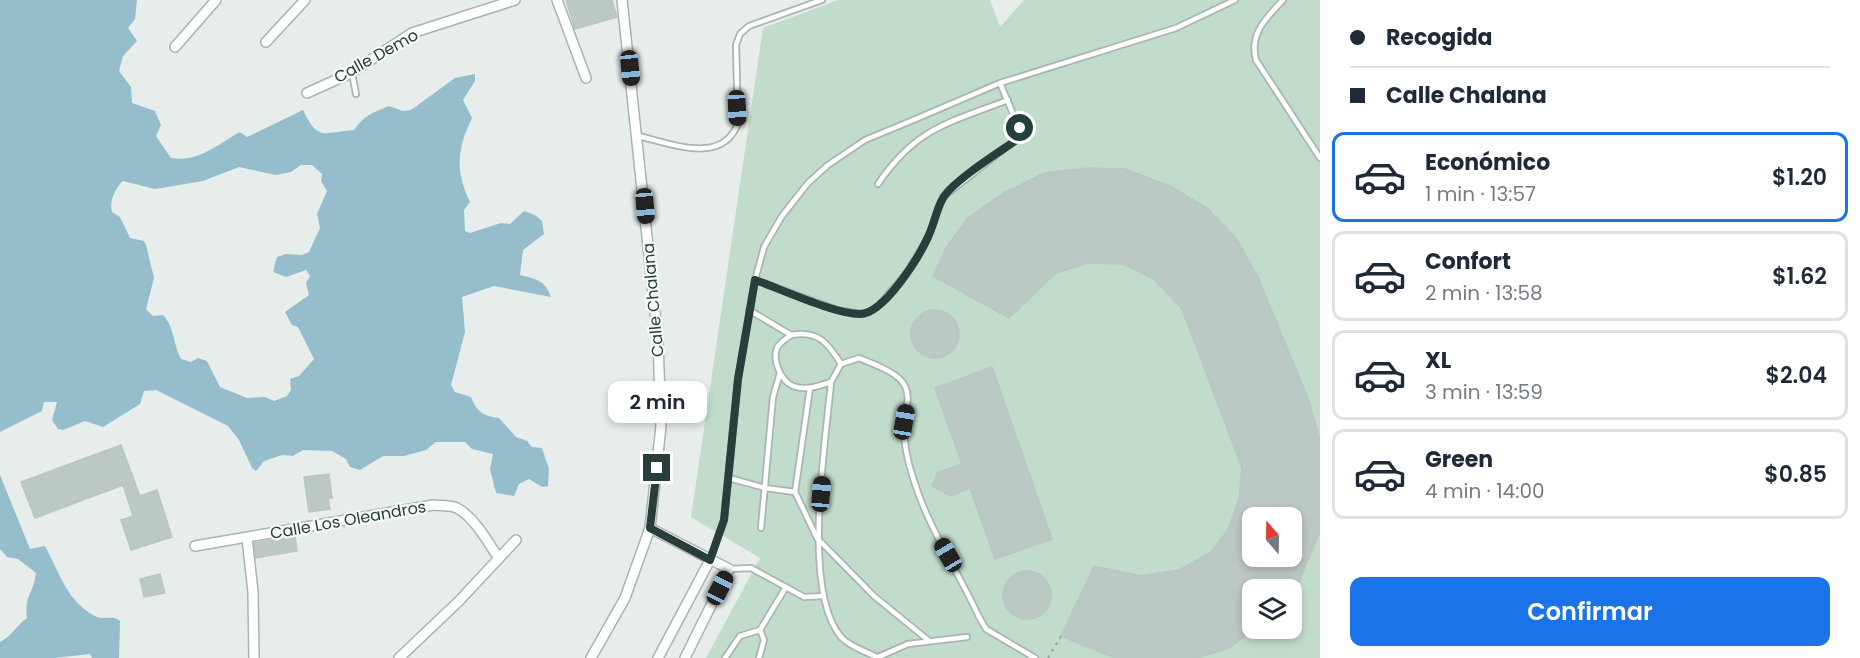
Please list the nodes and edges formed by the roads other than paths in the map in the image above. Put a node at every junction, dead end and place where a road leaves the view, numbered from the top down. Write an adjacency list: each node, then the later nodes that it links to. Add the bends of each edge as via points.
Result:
1 (216, 0): 10 (street)
2 (305, 0): 9 (street)
3 (515, 0): 11 (street, Calle Demo, via 412,33)
4 (557, 0): 12 (street)
5 (622, 0): 17 (street, Calle Chalana)
6 (822, 0): 17 (lane, via 749,26 740,34 736,45 738,123 726,141 706,150)
7 (1235, 0): 13 (lane, via 1176,28)
8 (1283, 0): 18 (lane, via 1259,27 1254,52)
9 (266, 42)
10 (175, 47)
11 (351, 72): 14 (street, Calle Demo); 15 (lane)
12 (586, 78)
13 (1000, 83): 16 (lane); 20 (lane, via 865,140 828,165 782,216 764,247)
14 (307, 93)
15 (356, 94)
16 (1008, 100): 19 (lane, via 914,141); 20 (lane, via 1020,128 1019,137 943,197 928,238 906,274 879,305 861,314 846,312)
17 (638, 136): 30 (street, Calle Chalana, via 658,341 662,426)
18 (1320, 158)
19 (878, 184)
20 (755, 280): 21 (lane)
21 (749, 310): 22 (lane); 27 (lane)
22 (791, 335): 23 (lane, via 814,334 824,339); 24 (lane, via 777,347 775,360)
23 (841, 364): 25 (lane); 52 (lane, via 859,358 902,381 908,391 904,422 907,451 914,481 934,530 986,628)
24 (780, 373): 26 (lane, via 791,386); 28 (lane, via 772,397)
25 (831, 382): 26 (lane); 33 (lane)
26 (810, 388): 29 (lane)
27 (729, 478): 28 (lane); 37 (lane, via 724,520)
28 (765, 488): 29 (lane); 31 (lane)
29 (795, 492): 33 (lane)
30 (650, 528): 37 (street); 46 (street, Calle Chalana, via 625,598)
31 (761, 528)
32 (247, 538): 35 (street, Calle Los Oleandros); 36 (street, Calle Los Oleandros, via 444,506 465,514); 44 (street, Calle Los Oleandros)
33 (817, 538): 40 (lane); 43 (lane, via 874,596)
34 (516, 540): 36 (street)
35 (195, 546)
36 (498, 557): 45 (street)
37 (710, 560): 38 (street); 47 (street)
38 (729, 569): 39 (lane, via 751,568); 48 (street)
39 (786, 587): 40 (lane, via 804,597); 41 (lane)
40 (823, 596): 51 (lane, via 841,638)
41 (760, 630): 49 (lane, via 740,636); 50 (lane, via 764,640)
42 (967, 637): 43 (lane)
43 (928, 640): 51 (lane)
44 (254, 658)
45 (399, 658)
46 (591, 658)
47 (658, 658)
48 (685, 658)
49 (725, 658)
50 (759, 658)
51 (876, 658)
52 (1035, 658)

